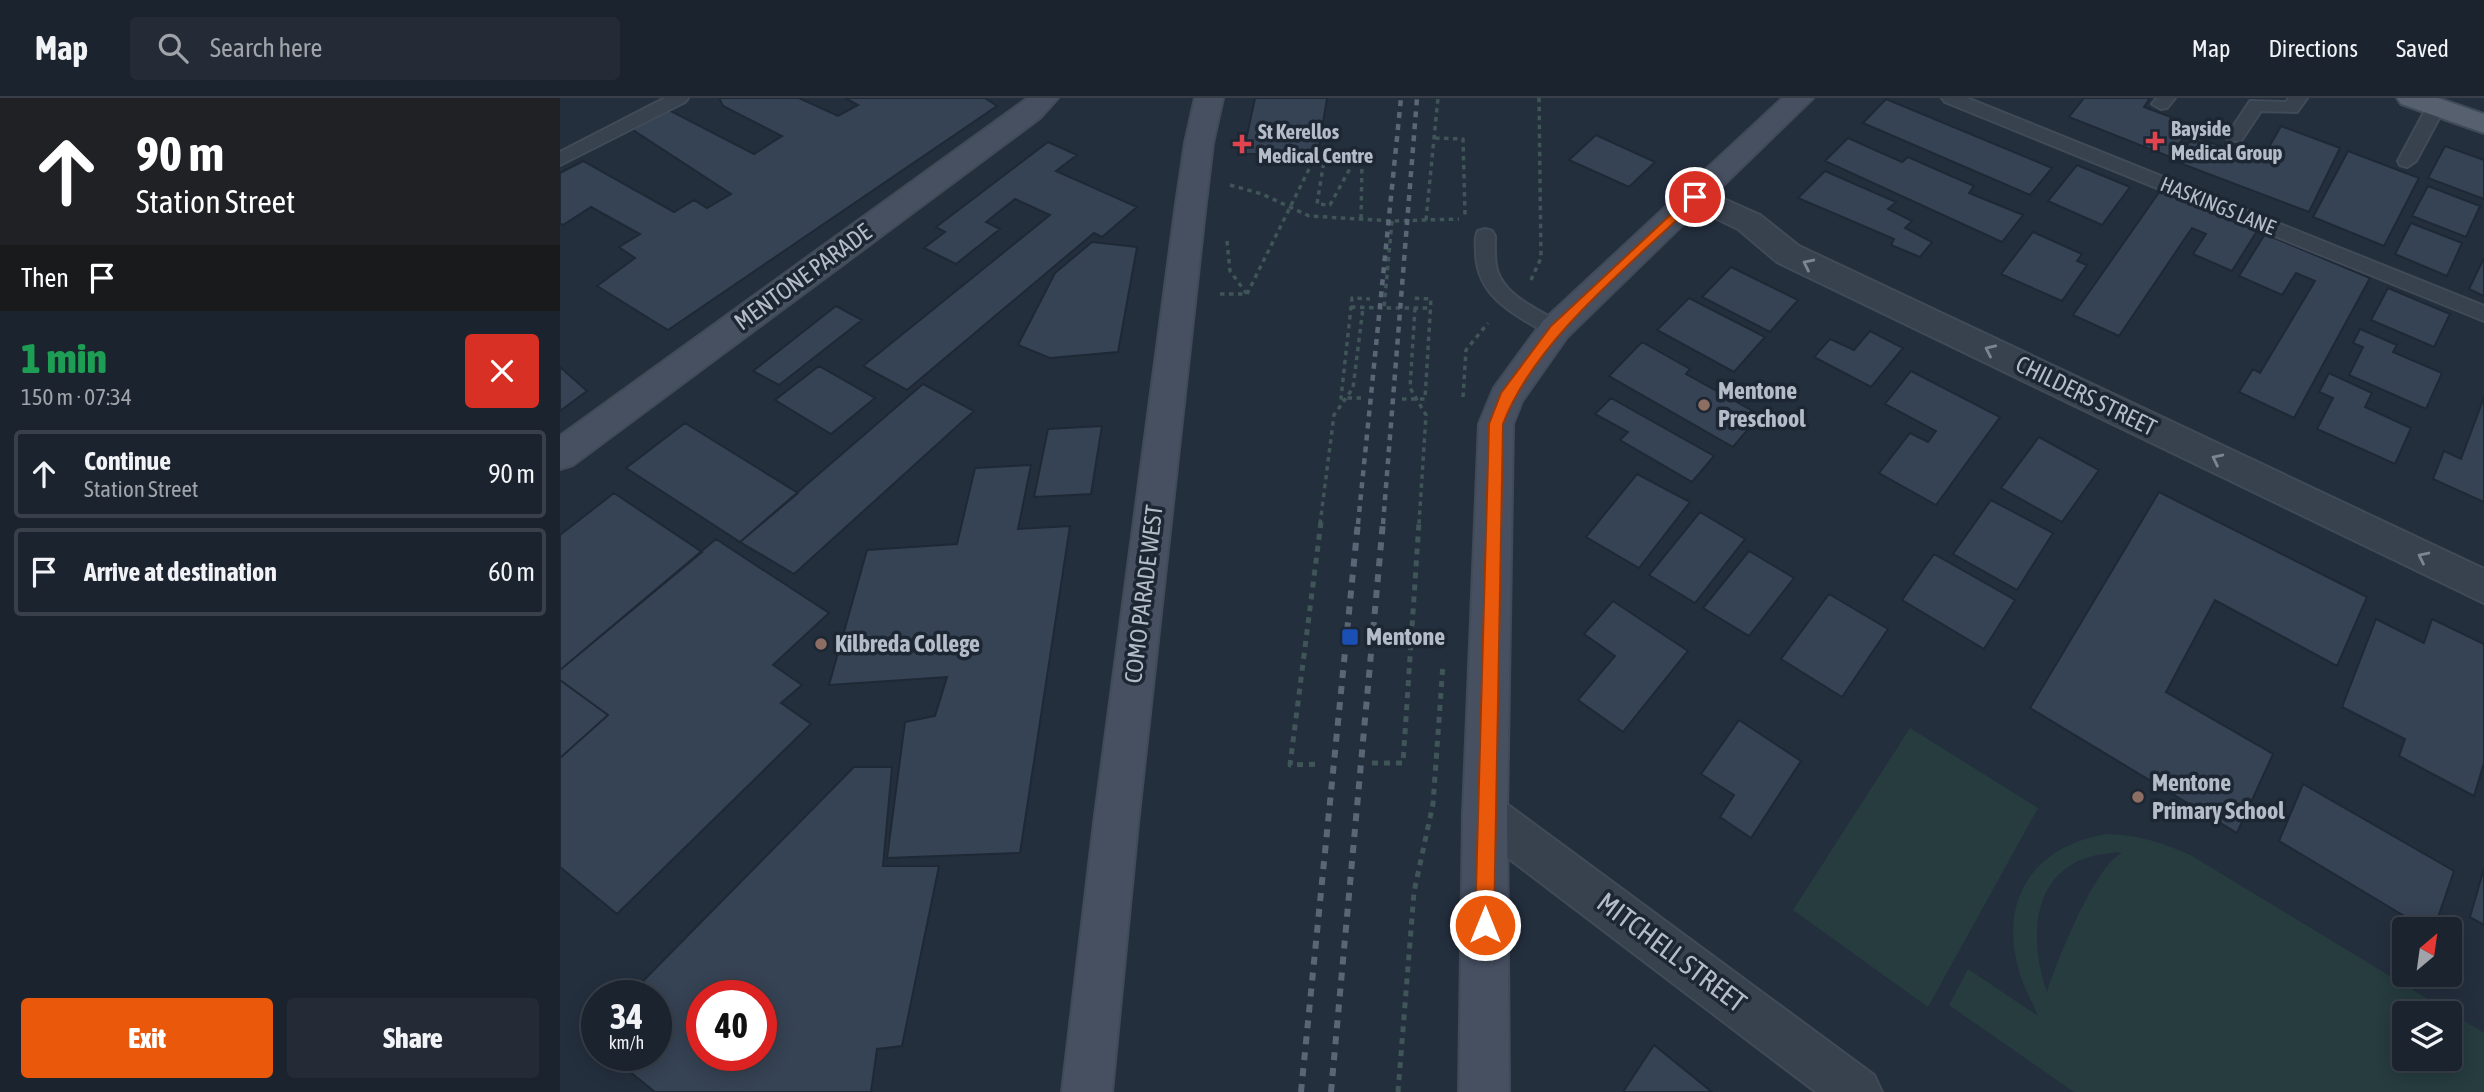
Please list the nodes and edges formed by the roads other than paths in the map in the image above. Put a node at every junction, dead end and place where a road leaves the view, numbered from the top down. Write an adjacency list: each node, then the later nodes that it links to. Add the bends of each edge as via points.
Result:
1 (679, 98): 10 (lane)
2 (1209, 98): 19 (street, COMO PARADE WEST, via 1189,223)
3 (1799, 98): 12 (street)
4 (1951, 98): 14 (lane, HASKINGS LANE)
5 (2298, 98): 9 (lane, via 2291,108 2256,105)
6 (1042, 99): 16 (street, MENTONE PARADE)
7 (2424, 102): 8 (main road); 11 (lane)
8 (2484, 124)
9 (2235, 137)
10 (560, 159)
11 (2407, 161)
12 (1695, 197): 15 (street); 17 (street, CHILDERS STREET, one-way to 12, via 1788,254 1749,222)
13 (1485, 236): 15 (lane, via 1487,270 1495,287)
14 (2484, 314)
15 (1555, 329): 18 (street, via 1506,397 1496,424)
16 (560, 455)
17 (2484, 587)
18 (1485, 814): 20 (street); 21 (street, MITCHELL STREET)
19 (1087, 1092)
20 (1484, 1092)
21 (1857, 1092)

